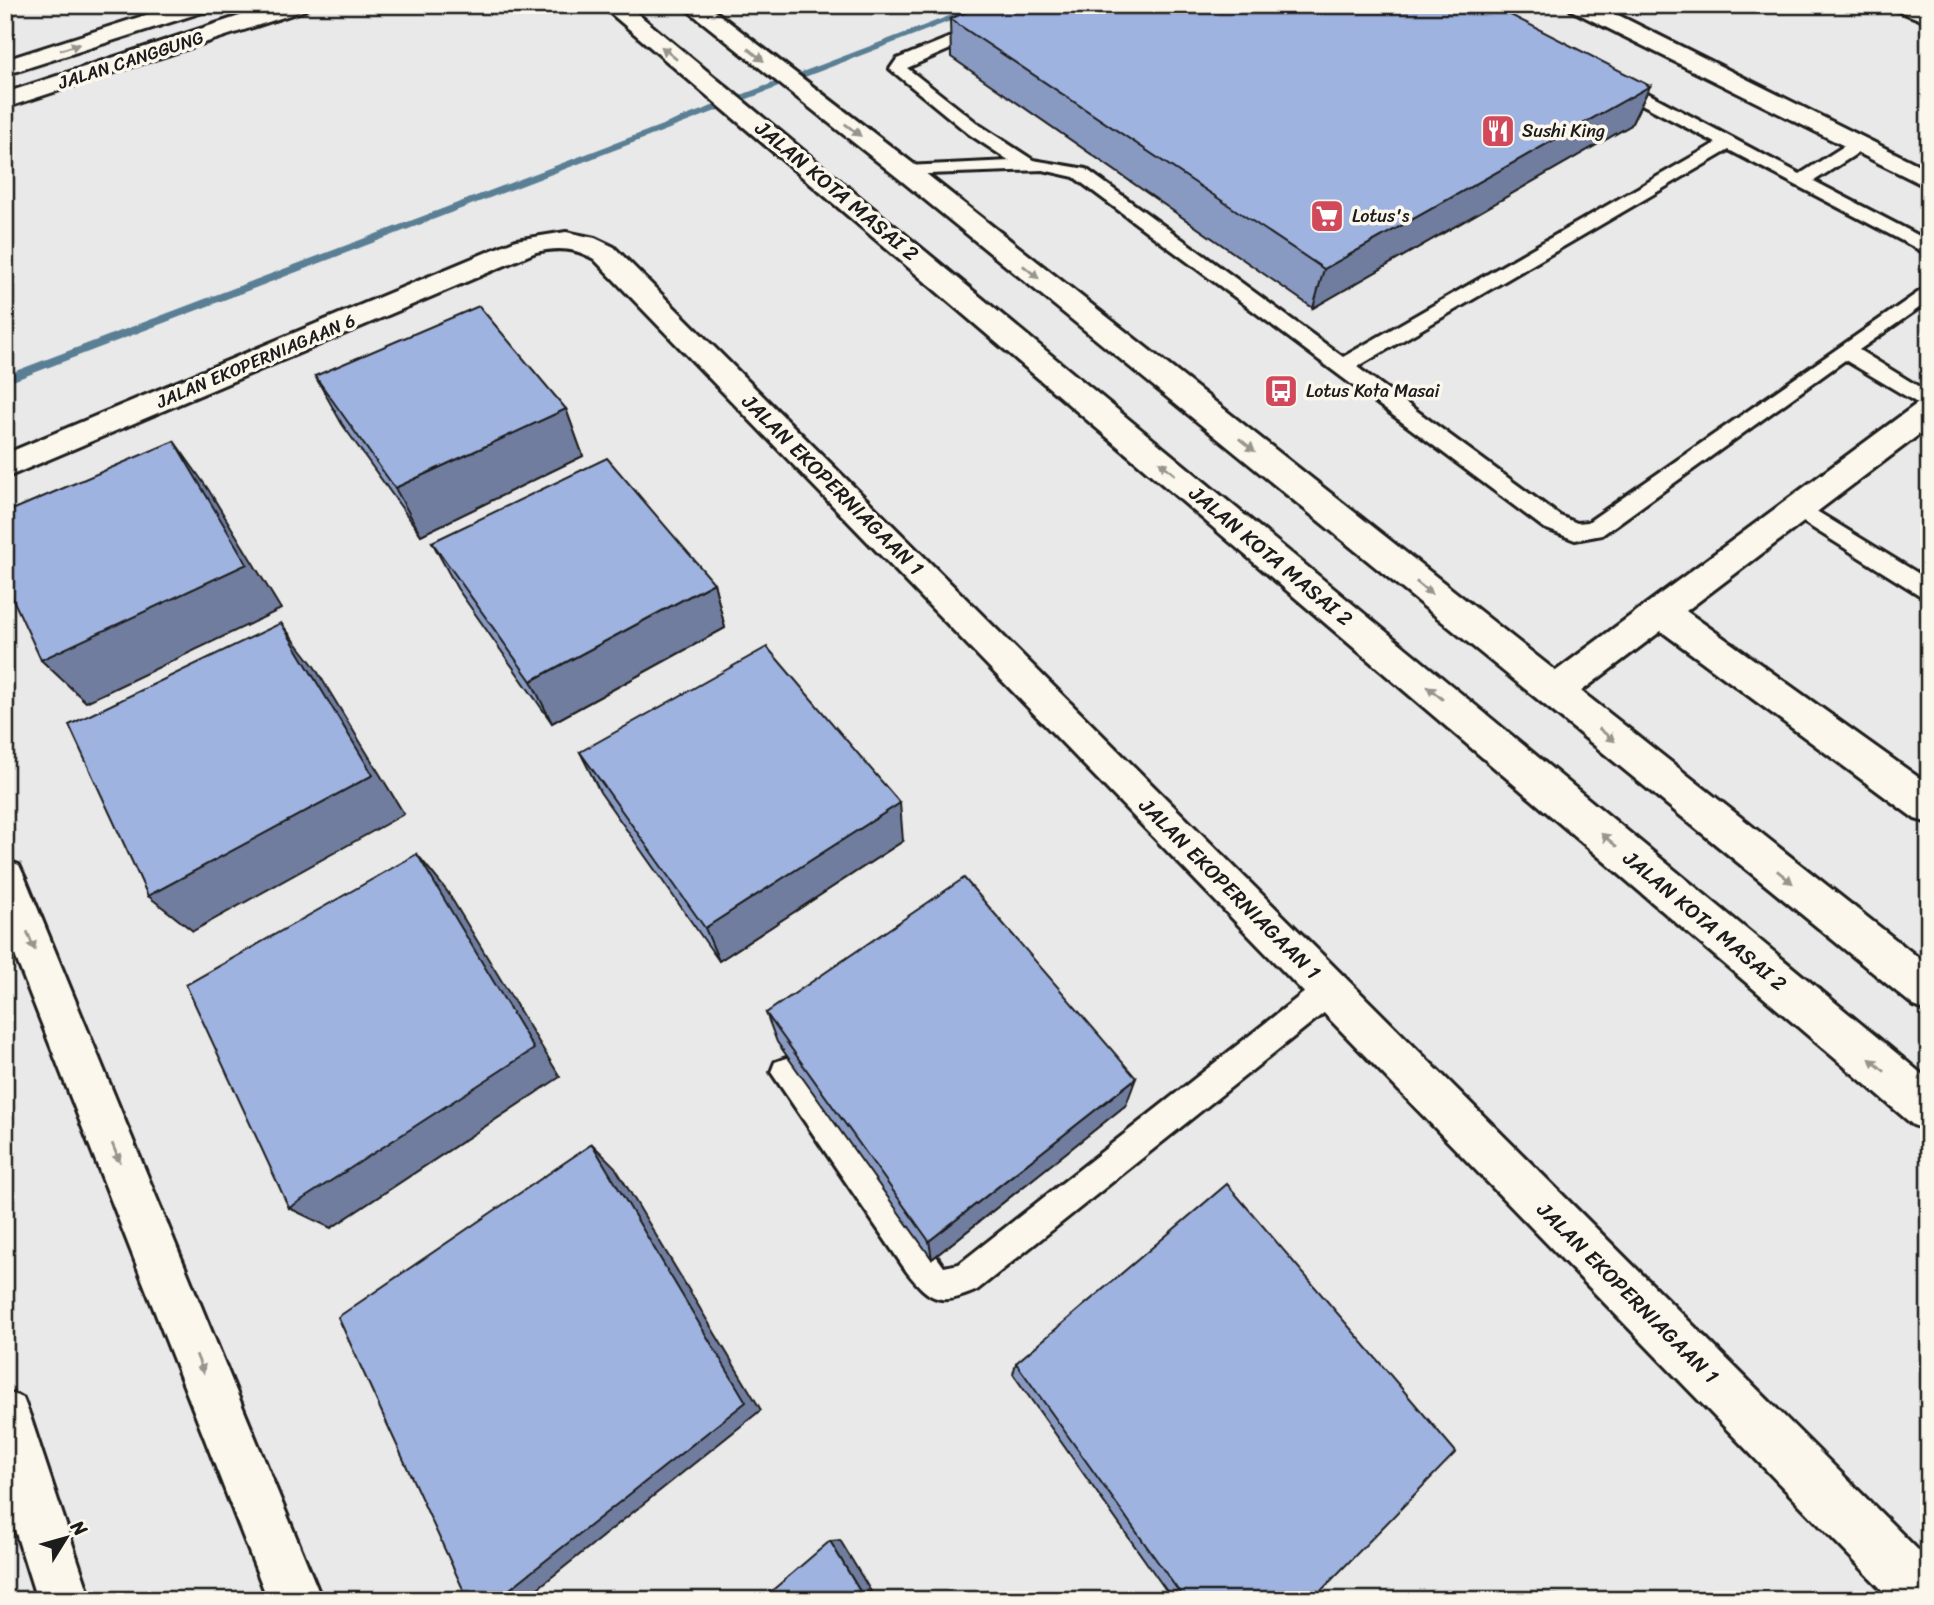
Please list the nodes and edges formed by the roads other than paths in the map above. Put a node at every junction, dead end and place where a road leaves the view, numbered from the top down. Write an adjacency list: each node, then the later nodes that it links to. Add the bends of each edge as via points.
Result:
1 (201, 5): 9 (street, JALAN CANGGUNG, one-way to 1)
2 (297, 5): 11 (street, JALAN CANGGUNG)
3 (612, 5): 35 (street, JALAN KOTA MASAI 2, one-way to 3)
4 (692, 5): 15 (street, one-way to 15)
5 (1043, 5): 14 (lane, via 898,69 975,130)
6 (1579, 5): 13 (street)
7 (1903, 5): 8 (street)
8 (1929, 16)
9 (5, 68)
10 (1598, 74): 12 (lane)
11 (5, 101)
12 (1729, 143): 17 (lane); 22 (lane)
13 (1858, 145): 16 (street); 17 (lane)
14 (1030, 166): 15 (lane); 22 (lane, via 1080,173)
15 (906, 171): 29 (street, one-way to 29)
16 (1929, 180)
17 (1800, 181): 18 (lane)
18 (1929, 248)
19 (507, 254): 25 (street, JALAN EKOPERNIAGAAN 6); 32 (street, JALAN EKOPERNIAGAAN 1, via 561,239 586,243 604,253)
20 (1929, 291): 21 (lane)
21 (1845, 351): 22 (lane, via 1584,533 1552,522); 23 (lane)
22 (1340, 367)
23 (1929, 403)
24 (1929, 411): 26 (street)
25 (5, 467)
26 (1800, 509): 27 (lane); 28 (street)
27 (1929, 592)
28 (1663, 613): 29 (street); 30 (street)
29 (1554, 692): 33 (street, one-way to 33)
30 (1929, 807)
31 (5, 878): 39 (street, one-way to 39)
32 (1330, 990): 34 (lane, via 966,1279 937,1284); 37 (street, JALAN EKOPERNIAGAAN 1)
33 (1929, 992)
34 (786, 1072)
35 (1929, 1109)
36 (5, 1416): 38 (street)
37 (1929, 1599)
38 (64, 1600)
39 (295, 1600)

